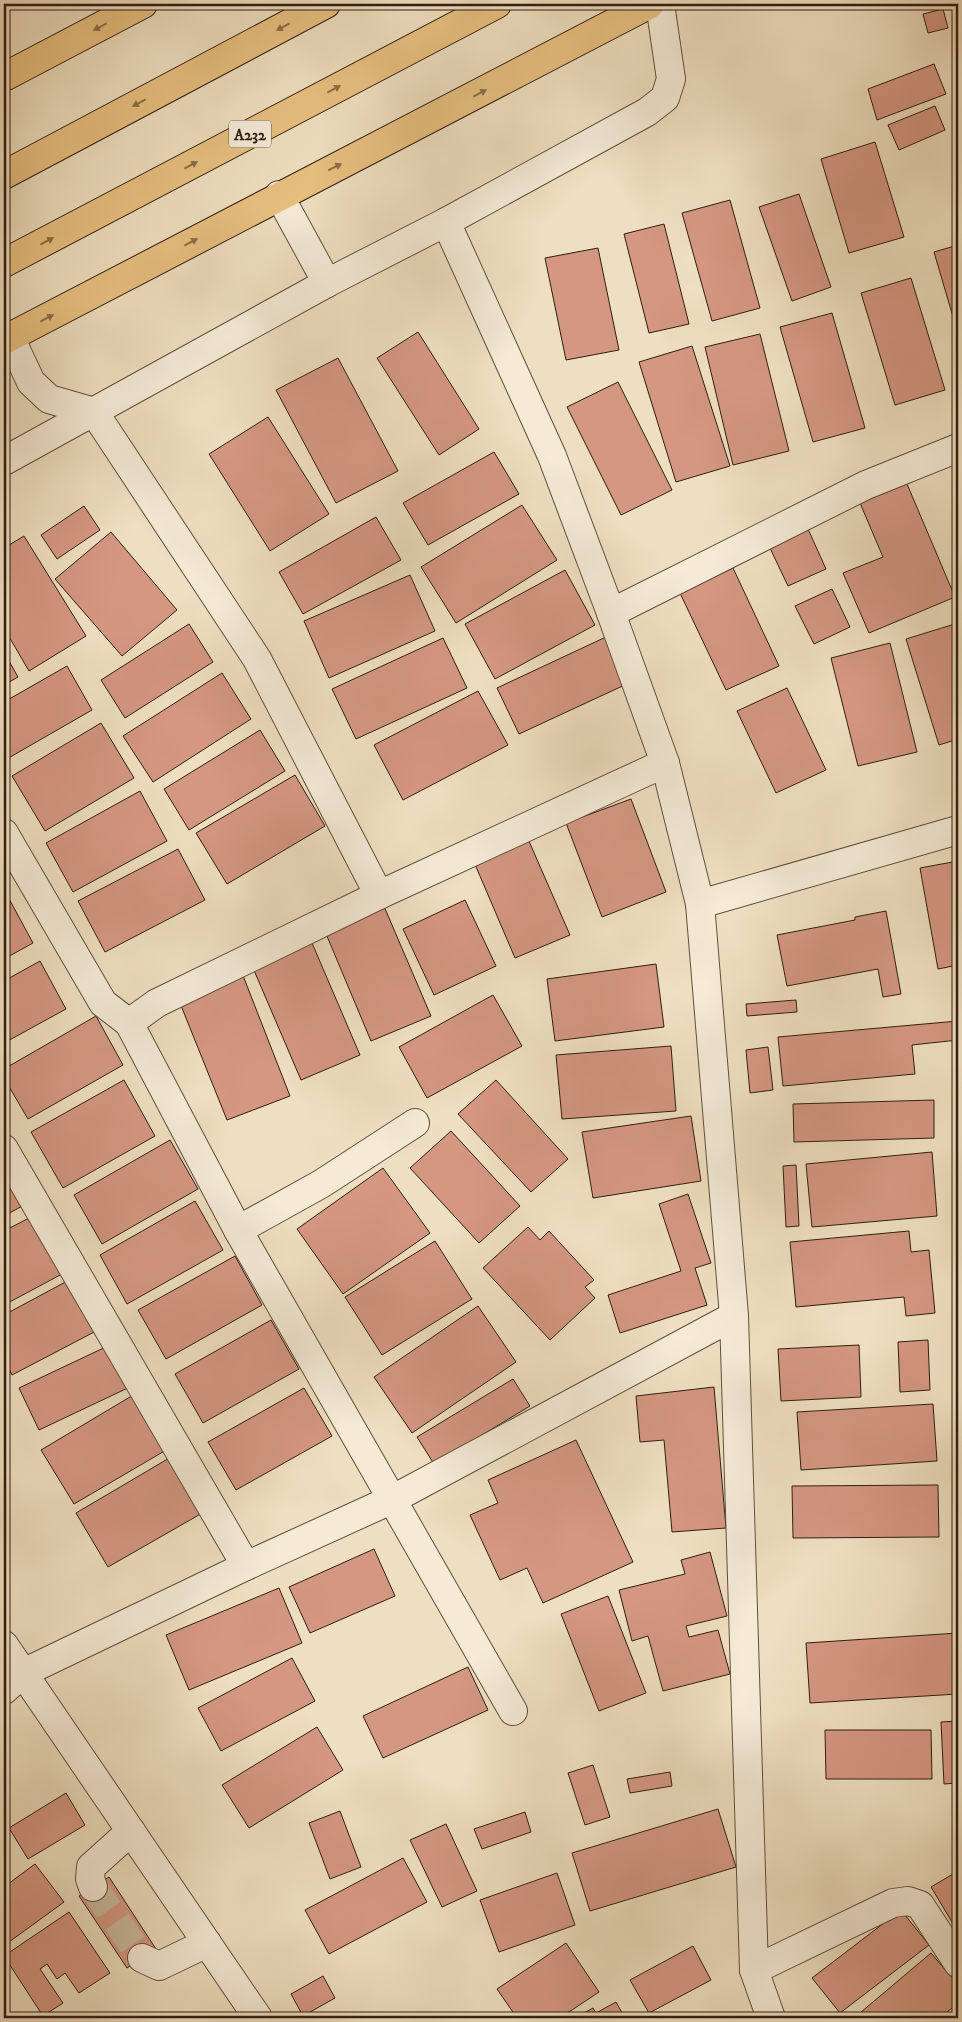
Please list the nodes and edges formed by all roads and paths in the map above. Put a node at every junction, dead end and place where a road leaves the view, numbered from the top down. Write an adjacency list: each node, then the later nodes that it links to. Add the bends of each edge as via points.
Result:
1 (143, 4): 6 (main road, one-way to 6)
2 (326, 4): 7 (main road, one-way to 7)
3 (497, 4): 10 (main road, A232, one-way to 3)
4 (650, 4): 8 (main road, one-way to 4)
5 (660, 4): 9 (street, via 671,79 665,98 647,112)
6 (4, 77)
7 (4, 175)
8 (279, 195): 11 (street); 12 (main road, one-way to 8)
9 (446, 222): 11 (street); 16 (street, via 552,456)
10 (4, 263)
11 (327, 283): 13 (street)
12 (7, 339): 13 (street, via 31,382 48,399)
13 (94, 412): 15 (street); 20 (street, via 257,659)
14 (958, 448): 16 (street, via 866,485)
15 (4, 461)
16 (611, 613): 17 (street)
17 (665, 763): 20 (street); 21 (street)
18 (958, 830): 21 (street)
19 (4, 833): 22 (street, via 103,1003)
20 (379, 896): 22 (street, via 157,1003)
21 (700, 904): 26 (street)
22 (129, 1023): 25 (street)
23 (415, 1123): 25 (street, via 321,1184)
24 (4, 1149): 28 (street)
25 (238, 1230): 27 (street)
26 (734, 1316): 27 (street); 37 (street)
27 (394, 1499): 28 (street); 31 (street)
28 (246, 1566): 30 (street)
29 (4, 1645): 30 (street)
30 (14, 1681): 32 (street)
31 (513, 1711)
32 (131, 1831): 33 (street, via 91,1867); 34 (street)
33 (93, 1887)
34 (207, 1943): 35 (street, via 159,1966); 38 (street)
35 (142, 1958)
36 (958, 1963): 37 (street, via 920,1905 908,1901 893,1903)
37 (754, 1970): 39 (street)
38 (258, 2018)
39 (771, 2018)

